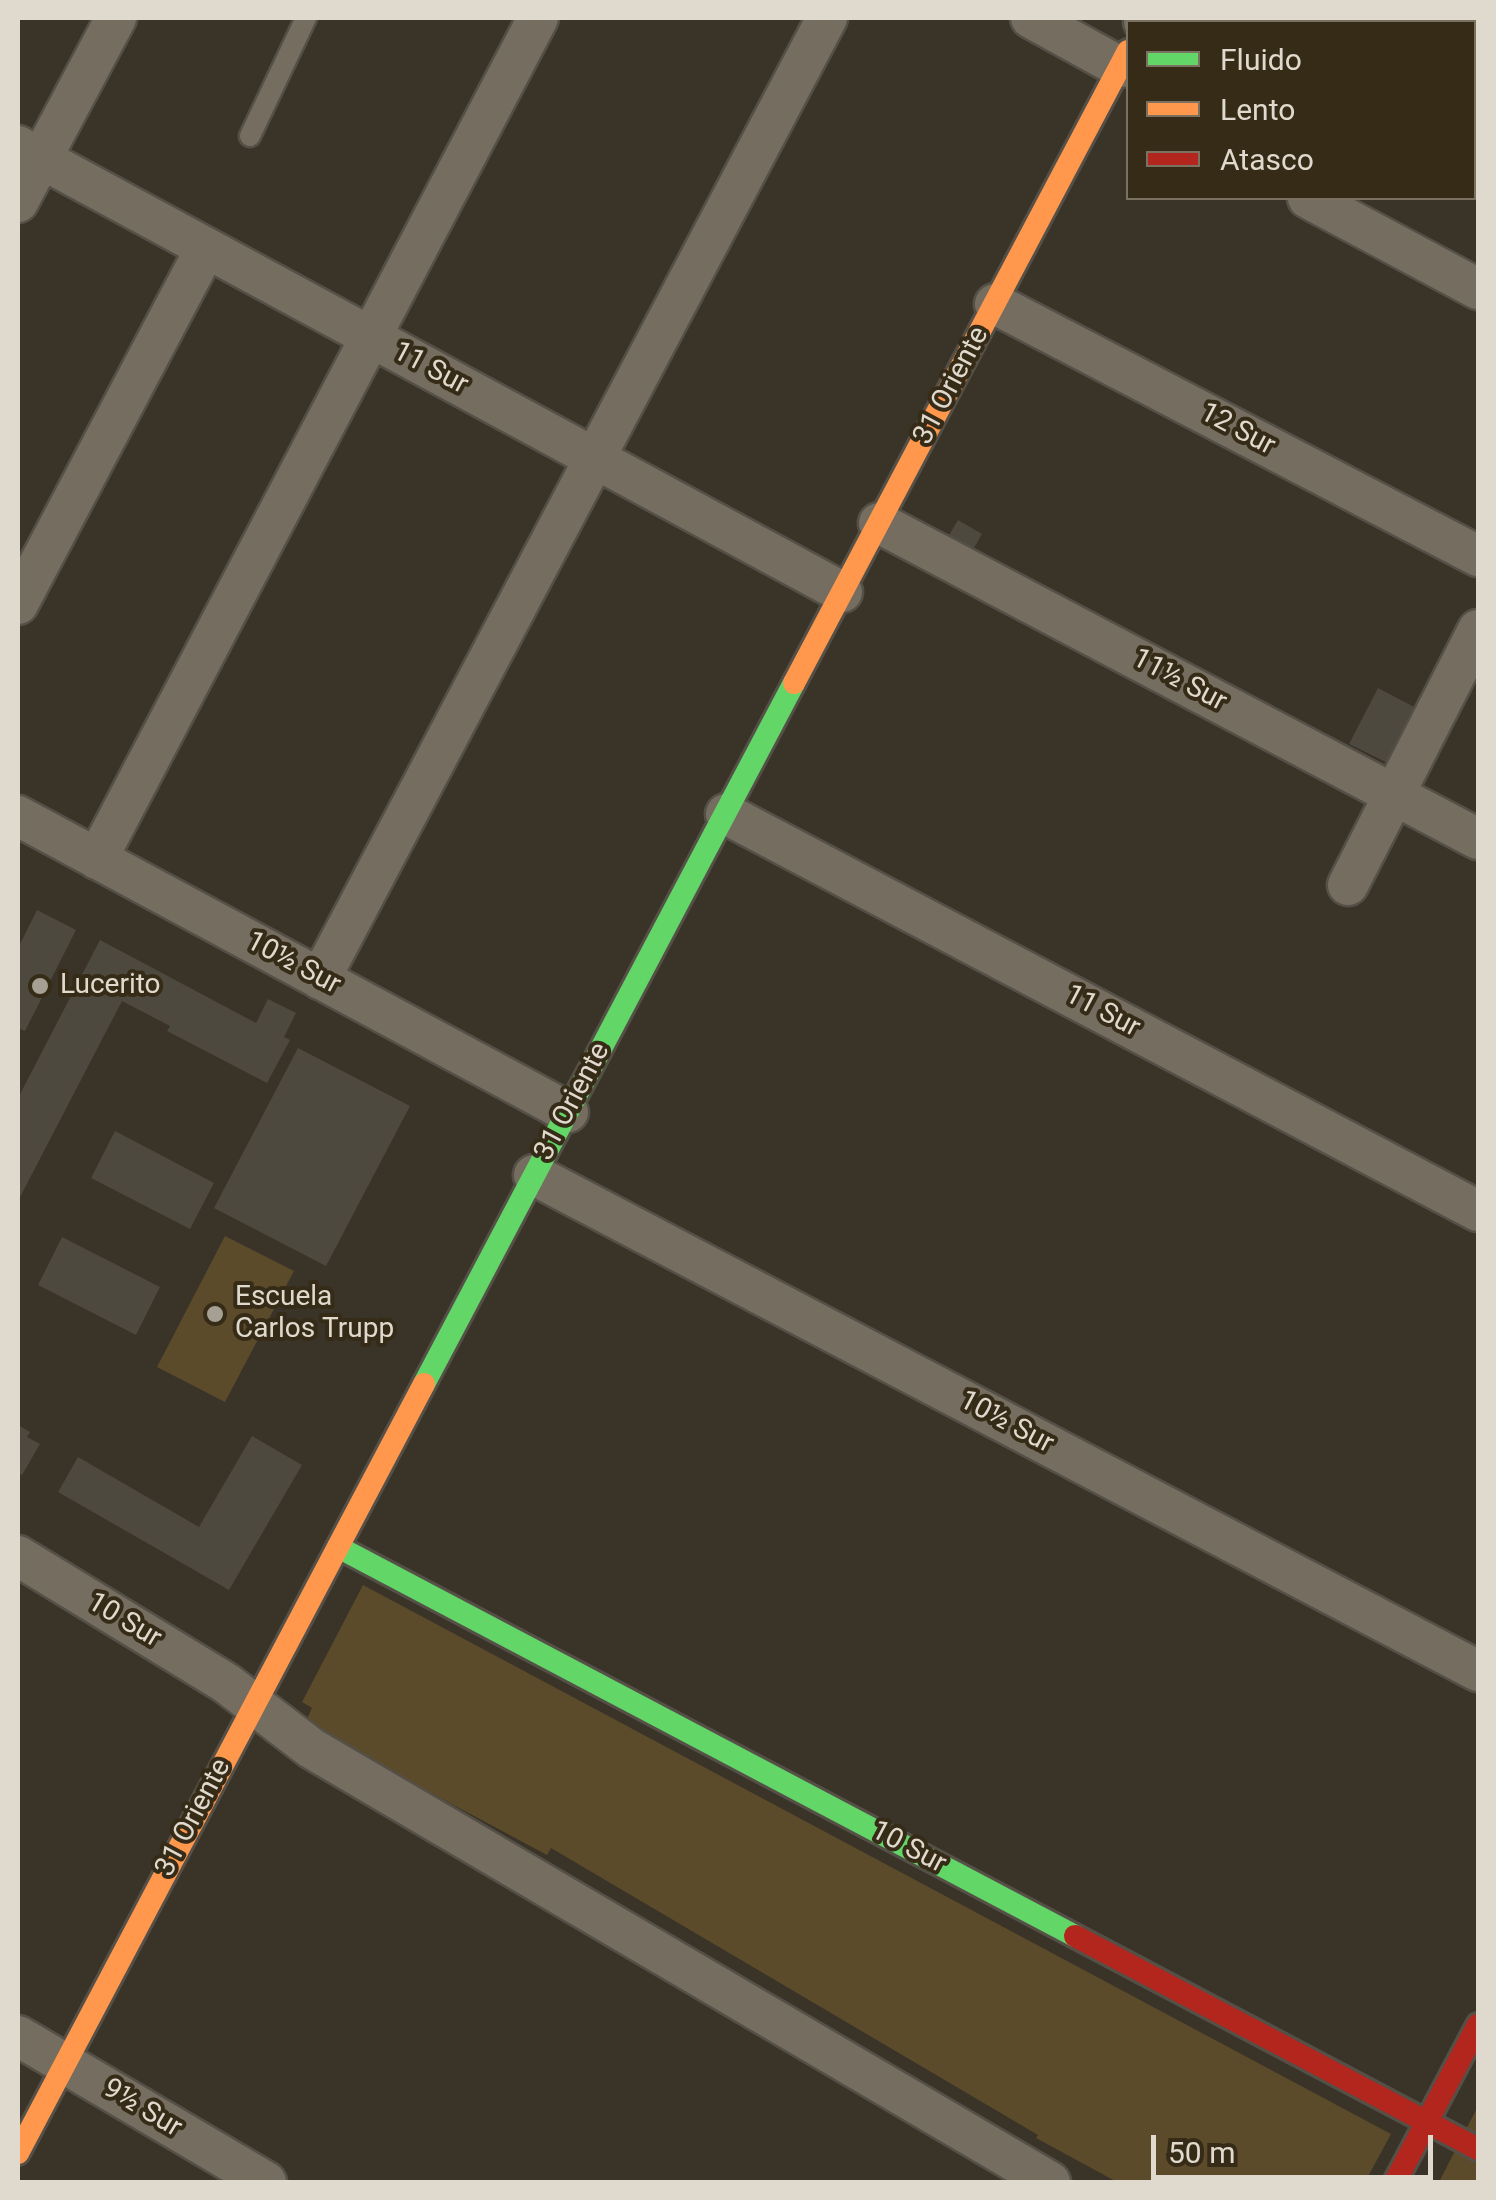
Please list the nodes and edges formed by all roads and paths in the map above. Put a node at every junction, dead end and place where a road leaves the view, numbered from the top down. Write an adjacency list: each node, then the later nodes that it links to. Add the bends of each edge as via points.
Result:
1 (116, 18): 8 (street)
2 (306, 18): 7 (lane)
3 (538, 18): 14 (street)
4 (828, 18): 15 (street)
5 (1031, 18): 6 (street)
6 (1121, 78): 13 (street, 31 Oriente)
7 (250, 136)
8 (29, 152): 10 (street); 11 (street, 11 Sur)
9 (1312, 200): 12 (street)
10 (18, 202)
11 (206, 248): 14 (street, 11 Sur); 17 (street)
12 (1478, 288)
13 (995, 304): 16 (street, 31 Oriente); 18 (street, 12 Sur)
14 (370, 337): 15 (street, 11 Sur); 26 (street)
15 (594, 458): 19 (street, 11 Sur); 28 (street)
16 (879, 523): 19 (street, 31 Oriente); 22 (street, 11½ Sur)
17 (32, 544): 20 (street)
18 (1478, 556)
19 (842, 592): 23 (street, 31 Oriente)
20 (18, 604)
21 (1478, 630): 22 (street)
22 (1394, 795): 25 (street, 11½ Sur); 27 (street)
23 (726, 814): 29 (street, 31 Oriente); 31 (street, 11 Sur)
24 (18, 816): 26 (street, 10½ Sur)
25 (1478, 839)
26 (97, 859): 28 (street, 10½ Sur)
27 (1348, 885)
28 (320, 978): 29 (street, 10½ Sur)
29 (568, 1112): 30 (street, 31 Oriente)
30 (534, 1175): 32 (street, 31 Oriente); 34 (street, 10½ Sur)
31 (1478, 1211)
32 (338, 1547): 35 (street, 31 Oriente); 39 (street, 10 Sur)
33 (18, 1556): 35 (street, 10 Sur)
34 (1478, 1671)
35 (254, 1704): 38 (street, 31 Oriente); 43 (street, 10 Sur, via 310,1748)
36 (1478, 2026): 39 (street)
37 (18, 2036): 38 (street, 9½ Sur)
38 (65, 2064): 41 (street, 31 Oriente); 42 (street, 9½ Sur)
39 (1427, 2122): 40 (street, 10 Sur); 44 (street)
40 (1478, 2149)
41 (18, 2152)
42 (266, 2182)
43 (1050, 2182)
44 (1395, 2182)

